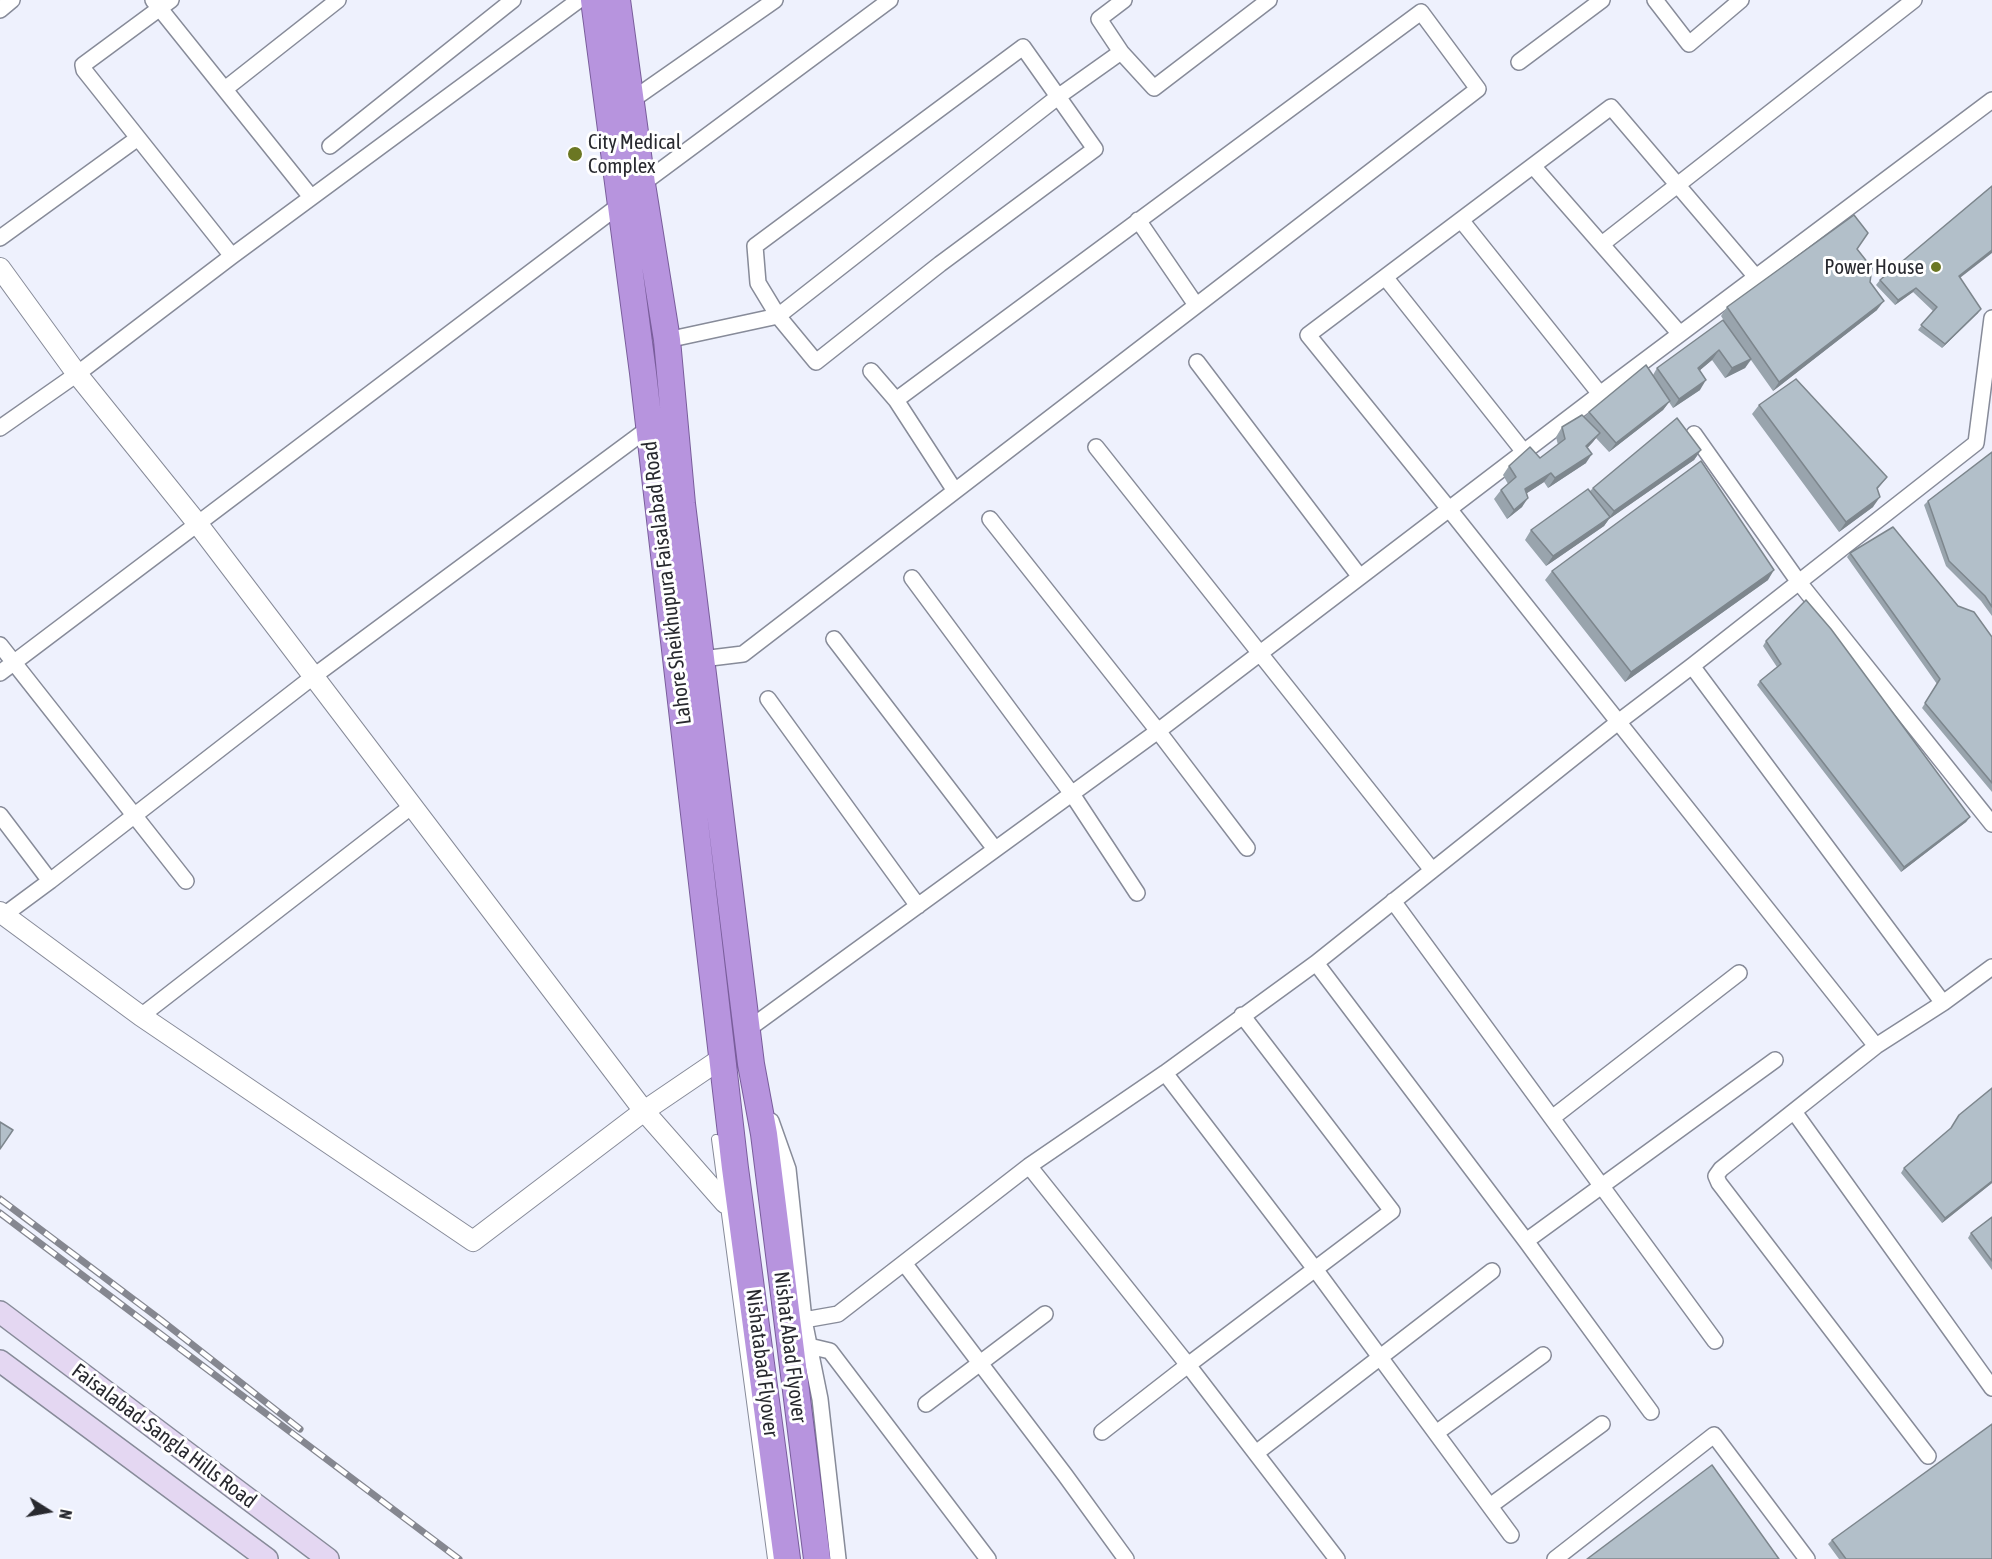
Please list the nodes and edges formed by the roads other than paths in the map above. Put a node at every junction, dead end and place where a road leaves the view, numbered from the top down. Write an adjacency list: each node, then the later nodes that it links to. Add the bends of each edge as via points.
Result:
1 (12, 0): 16 (street)
2 (338, 0): 19 (street)
3 (513, 0): 24 (street)
4 (579, 0): 28 (street)
5 (594, 0): 29 (highway, Lahore Sheikhupura Faisalabad Road)
6 (617, 0): 21 (highway, Lahore Sheikhupura Faisalabad Road)
7 (775, 0): 21 (street)
8 (890, 0): 26 (street)
9 (1124, 0): 17 (street, via 1099,19)
10 (1269, 0): 17 (street, via 1154,88)
11 (1602, 0): 18 (street)
12 (1655, 0): 13 (street, via 1689,44)
13 (1741, 0)
14 (1914, 0): 27 (street)
15 (162, 3): 19 (street); 23 (street, via 83,65)
16 (0, 10)
17 (1121, 52): 20 (street)
18 (1519, 62)
19 (225, 89): 28 (street)
20 (1059, 96): 39 (street); 39 (street, via 1023,46 755,246 758,283); 39 (street, via 1095,149 816,362)
21 (632, 100): 26 (highway, Lahore Sheikhupura Faisalabad Road)
22 (1992, 100): 37 (street)
23 (138, 138): 32 (street); 34 (street)
24 (330, 146)
25 (1533, 166): 27 (street, via 1611,107); 31 (street); 33 (street)
26 (642, 184): 42 (highway, Lahore Sheikhupura Faisalabad Road)
27 (1678, 185): 33 (street); 37 (street)
28 (311, 197): 34 (street)
29 (621, 204): 49 (highway, Lahore Sheikhupura Faisalabad Road); 56 (street)
30 (1138, 220): 38 (street); 38 (street, via 1421,12 1478,89); 47 (street)
31 (1461, 220): 36 (street); 46 (street)
32 (0, 238)
33 (1602, 244): 41 (street)
34 (232, 256): 45 (street)
35 (0, 268): 45 (street)
36 (1385, 277): 52 (street); 54 (street, via 1308,335)
37 (1756, 277): 41 (street)
38 (1196, 305): 53 (street)
39 (778, 316): 42 (street)
40 (1992, 318): 59 (street, via 1976,443)
41 (1680, 333): 46 (street)
42 (667, 340): 63 (highway, Lahore Sheikhupura Faisalabad Road)
43 (1197, 362): 57 (street)
44 (871, 371): 47 (street)
45 (77, 374): 48 (street); 56 (street)
46 (1600, 394): 52 (street)
47 (896, 400): 53 (street)
48 (0, 428)
49 (649, 428): 67 (street); 93 (highway, Lahore Sheikhupura Faisalabad Road)
50 (1694, 434): 59 (street)
51 (1096, 447): 62 (street)
52 (1524, 452): 54 (street)
53 (955, 491): 63 (street, via 743,654)
54 (1449, 509): 57 (street); 69 (street)
55 (990, 519): 70 (street)
56 (197, 523): 64 (street); 67 (street)
57 (1360, 577): 62 (street)
58 (912, 578): 71 (street)
59 (1798, 581): 65 (street); 75 (street)
60 (834, 639): 77 (street)
61 (0, 645): 64 (street)
62 (1261, 654): 70 (street); 78 (street)
63 (702, 660): 91 (highway, Lahore Sheikhupura Faisalabad Road)
64 (14, 663): 66 (street); 74 (street)
65 (1692, 666): 69 (street); 88 (street)
66 (0, 673)
67 (314, 676): 72 (street); 74 (street)
68 (768, 699): 83 (street)
69 (1617, 723): 78 (street); 92 (street)
70 (1158, 731): 71 (street); 76 (street)
71 (1072, 794): 77 (street); 81 (street)
72 (412, 806): 89 (street); 97 (street)
73 (0, 815): 79 (street)
74 (134, 816): 79 (street); 80 (street)
75 (1992, 824)
76 (1247, 848)
77 (995, 849): 83 (street)
78 (1432, 870): 82 (street)
79 (50, 881): 84 (street)
80 (186, 881)
81 (1137, 893)
82 (1393, 901): 85 (street); 99 (street)
83 (918, 906): 91 (street)
84 (2, 913): 89 (street)
85 (1316, 963): 90 (street); 106 (street)
86 (1992, 967): 88 (street)
87 (1739, 973): 99 (street)
88 (1943, 1003): 92 (street)
89 (141, 1016): 97 (street, via 472,1241)
90 (1242, 1016): 96 (street); 108 (street, via 1392,1211)
91 (747, 1029): 95 (highway, Lahore Sheikhupura Faisalabad Road)
92 (1876, 1046): 98 (street)
93 (722, 1058): 97 (street); 103 (highway, Lahore Sheikhupura Faisalabad Road)
94 (1775, 1060): 104 (street)
95 (751, 1064): 100 (highway, Lahore Sheikhupura Faisalabad Road); 112 (street, via 788,1169)
96 (1165, 1073): 102 (street); 108 (street)
97 (644, 1111): 105 (street)
98 (1795, 1113): 120 (street); 127 (street, via 1721,1169 1716,1176 1719,1184)
99 (1552, 1118): 104 (street)
100 (764, 1134): 134 (highway, Nishat Abad Flyover)
101 (716, 1139): 105 (lane)
102 (1029, 1166): 107 (street); 119 (street)
103 (735, 1168): 133 (highway, Nishatabad Flyover)
104 (1602, 1186): 106 (street); 113 (street)
105 (725, 1203): 132 (lane)
106 (1526, 1241): 122 (street)
107 (904, 1263): 112 (street, via 838,1314); 118 (street)
108 (1315, 1269): 116 (street); 119 (street)
109 (1492, 1271): 116 (street)
110 (0, 1312): 131 (main road, Faisalabad-Sangla Hills Road)
111 (1046, 1314): 118 (street)
112 (804, 1320): 114 (street)
113 (1714, 1341)
114 (809, 1346): 135 (street, via 820,1399); 136 (street, via 830,1351)
115 (1543, 1355): 125 (street)
116 (1380, 1357): 125 (street); 126 (street)
117 (0, 1361): 130 (main road, Faisalabad-Sangla Hills Road)
118 (980, 1363): 121 (street); 137 (street)
119 (1188, 1365): 124 (street); 126 (street)
120 (1992, 1388)
121 (926, 1404)
122 (1651, 1412)
123 (1602, 1424): 128 (street)
124 (1102, 1432)
125 (1437, 1433): 128 (street)
126 (1256, 1453): 138 (street)
127 (1928, 1456)
128 (1490, 1506): 129 (street)
129 (1511, 1535)
130 (267, 1559)
131 (328, 1559)
132 (772, 1559)
133 (787, 1559)
134 (817, 1559)
135 (838, 1559)
136 (988, 1559)
137 (1126, 1559)
138 (1337, 1559)
139 (1555, 1559): 140 (street, via 1714,1435)
140 (1807, 1559)

